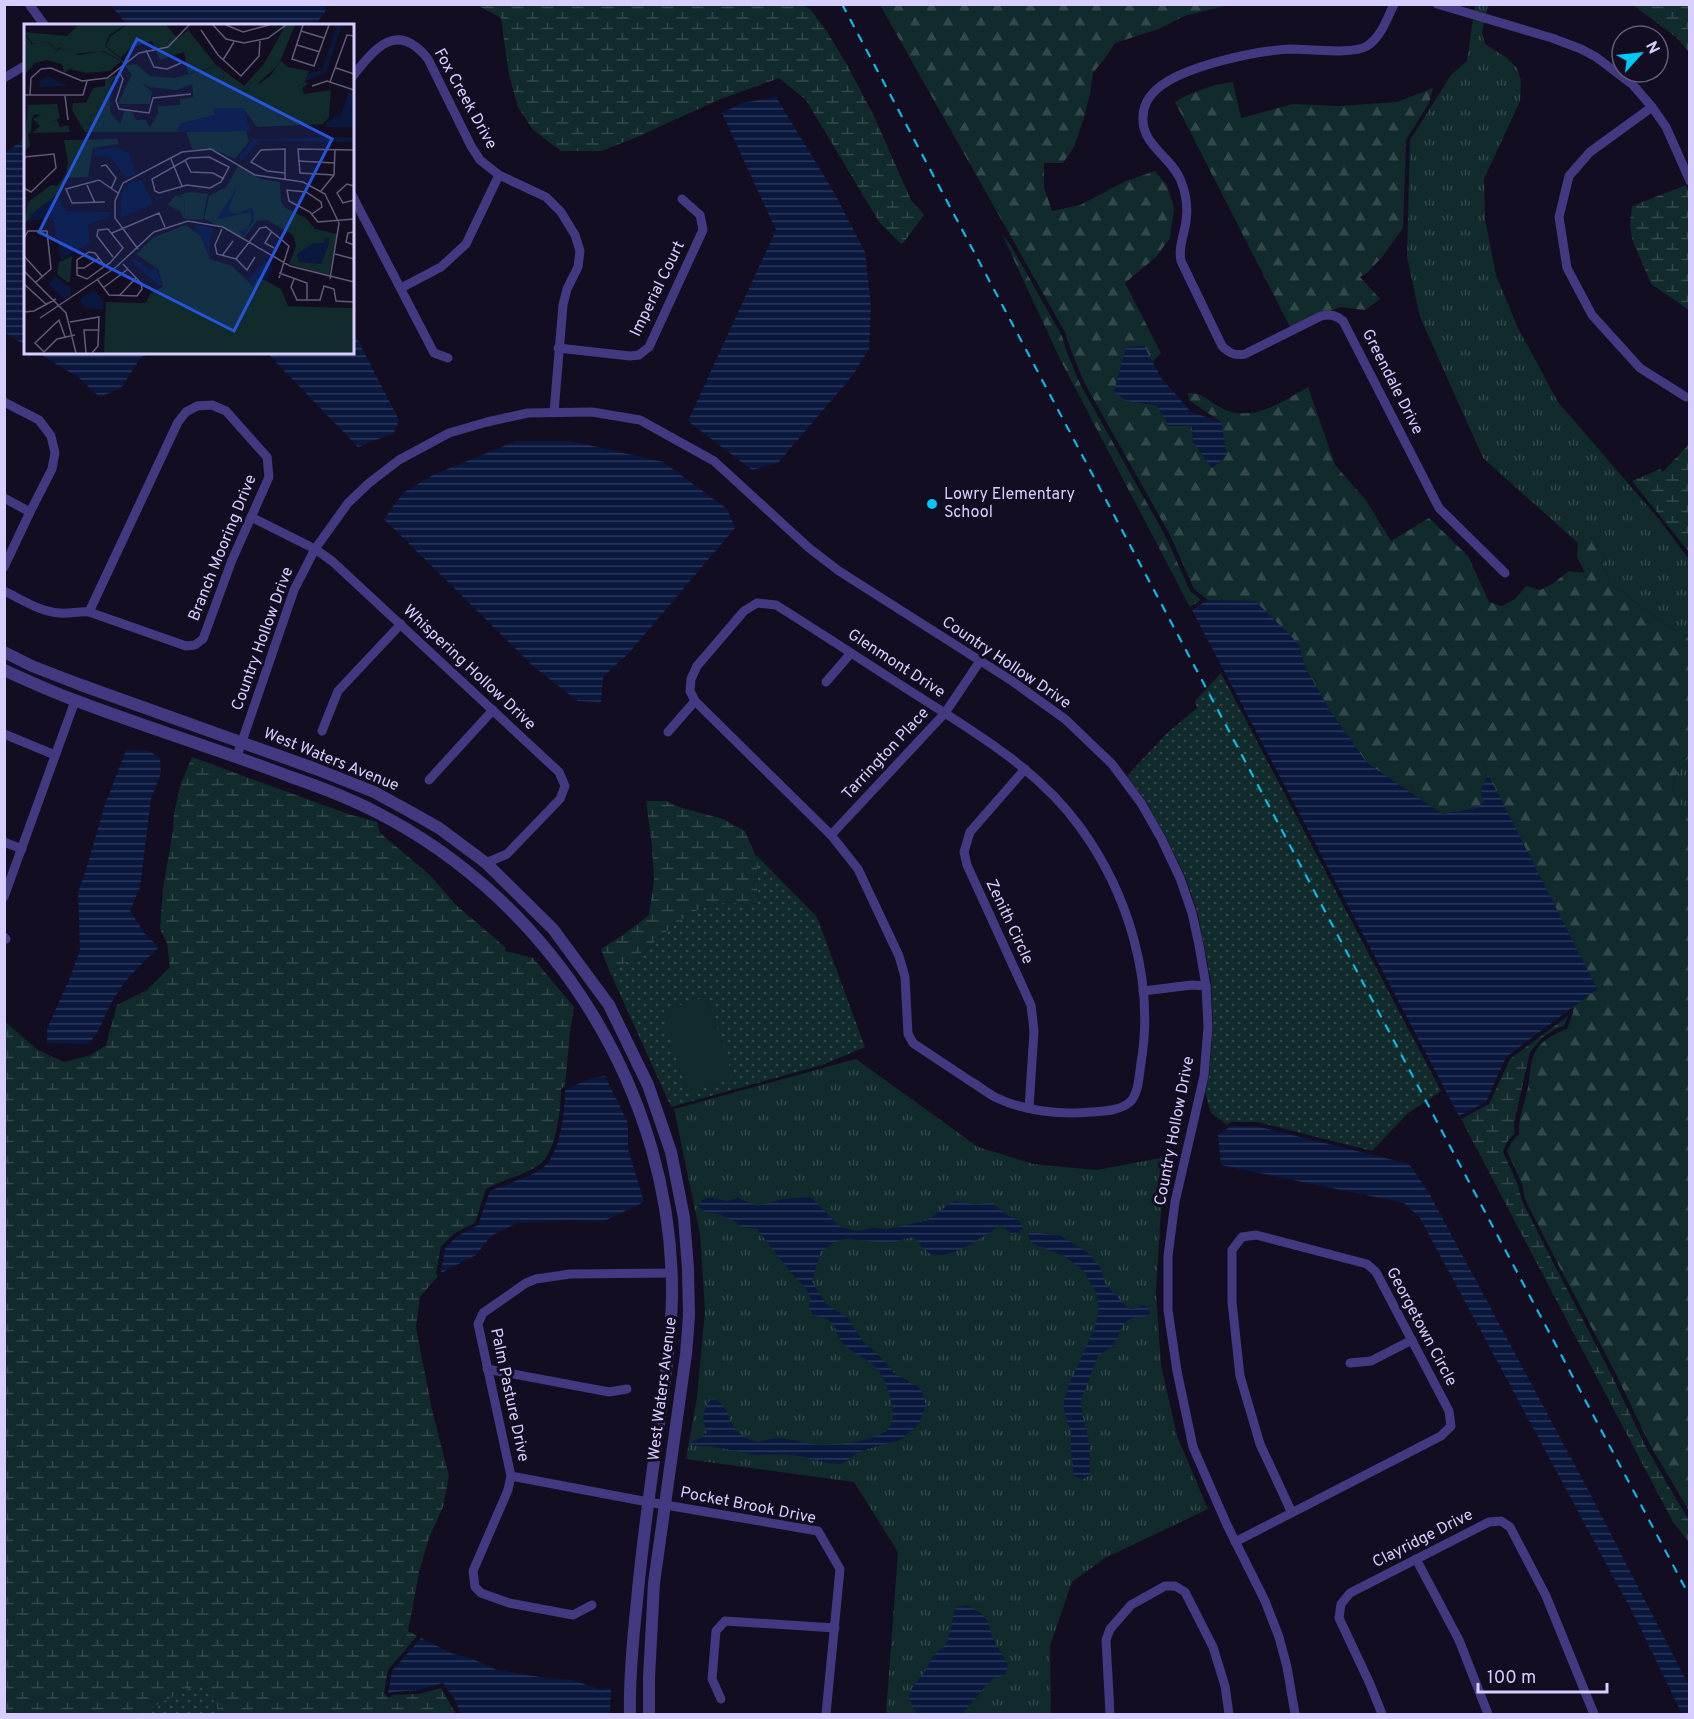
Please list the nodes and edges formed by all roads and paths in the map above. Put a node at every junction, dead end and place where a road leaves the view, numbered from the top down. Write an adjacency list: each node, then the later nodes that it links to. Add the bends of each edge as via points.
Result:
1 (29, 4): 4 (street)
2 (1394, 4): 24 (street, Greendale Drive, via 1379,34 1358,50 1263,52 1228,59 1177,77 1149,97 1143,126 1182,183 1186,221 1179,253 1222,346 1228,352 1245,354 1321,316 1333,315 1344,321 1439,508)
3 (1437, 4): 8 (street, via 1581,49 1622,75)
4 (44, 24)
5 (24, 66): 7 (street)
6 (354, 74): 9 (street, Fox Creek Drive, via 384,43 410,42 421,49 471,146 480,160)
7 (4, 78)
8 (1652, 107): 10 (street, via 1666,128); 16 (street, via 1590,152 1569,176 1559,217 1566,268 1592,315 1640,368)
9 (499, 175): 13 (street, via 466,244 441,267); 14 (street, Fox Creek Drive, via 546,197 561,212 575,236 580,251 578,267 563,305)
10 (1689, 181)
11 (354, 199): 13 (street)
12 (682, 199): 14 (street, Imperial Court, via 700,214 704,230 649,346 639,355 630,356)
13 (401, 288): 15 (street, via 434,353)
14 (558, 348): 18 (street, Fox Creek Drive)
15 (448, 358)
16 (1686, 397)
17 (4, 402): 20 (street, via 39,420 51,436 55,453 52,469)
18 (554, 412): 22 (street, Country Hollow Drive, via 528,413 449,433 399,460 348,503); 30 (street, Country Hollow Drive, via 592,412 640,420 714,461 839,571)
19 (4, 498): 20 (street)
20 (30, 512): 23 (street)
21 (251, 517): 22 (street, Whispering Hollow Drive); 26 (street, Branch Mooring Drive, via 203,639 195,645 186,646); 26 (street, Branch Mooring Drive, via 269,477 267,457 226,411 212,405 186,412)
22 (315, 549): 27 (street, Whispering Hollow Drive); 40 (street, Country Hollow Drive, via 294,590)
23 (4, 567)
24 (1505, 573)
25 (4, 591): 26 (street, Branch Mooring Drive, via 60,613)
26 (89, 612)
27 (400, 624): 35 (street, Whispering Hollow Drive); 37 (street, via 338,691)
28 (4, 652): 40 (street, West Waters Avenue, via 81,685)
29 (851, 653): 32 (street); 34 (street, Glenmont Drive, via 776,605 757,603 744,611 697,666 691,679); 36 (street, Glenmont Drive)
30 (980, 661): 36 (street, Tarrington Place); 50 (street, Country Hollow Drive, via 1065,719 1112,764 1141,803 1180,878 1192,913)
31 (4, 670): 33 (street, West Waters Avenue)
32 (826, 682)
33 (75, 701): 41 (street); 42 (street, West Waters Avenue)
34 (694, 701): 38 (street); 45 (street, Glenmont Drive)
35 (493, 710): 44 (street); 48 (street, Whispering Hollow Drive, via 559,772 565,786 560,799 507,854)
36 (945, 713): 43 (street, Glenmont Drive); 45 (street, Tarrington Place)
37 (322, 731)
38 (668, 732)
39 (4, 734): 41 (street)
40 (241, 742): 42 (street, Country Hollow Drive); 48 (street, West Waters Avenue, via 374,792 439,828)
41 (55, 755): 47 (street)
42 (237, 756): 53 (street, West Waters Avenue, via 345,798 408,829 495,895 545,946 594,1014 639,1108 657,1166)
43 (1025, 769): 51 (street, Glenmont Drive, via 1080,826 1106,866 1130,926); 52 (street, Zenith Circle, via 970,832 964,852 1031,1005 1034,1031)
44 (429, 780)
45 (831, 835): 52 (street, Glenmont Drive, via 858,869 899,956 905,977 908,1034 913,1043 997,1098)
46 (4, 842): 47 (street)
47 (22, 849): 49 (street)
48 (486, 863): 60 (street, West Waters Avenue, via 553,929 609,1005 648,1085 671,1152 684,1218 689,1316)
49 (4, 897)
50 (1206, 986): 51 (street); 62 (street, Country Hollow Drive, via 1204,1076 1175,1202 1168,1256 1168,1310 1176,1371 1193,1447)
51 (1143, 991): 52 (street, Glenmont Drive, via 1142,1058 1137,1089 1130,1102 1115,1110 1069,1114)
52 (1029, 1108)
53 (672, 1273): 56 (street, Palm Pasture Drive, via 570,1274 526,1283 483,1313 478,1324); 59 (street, West Waters Avenue, via 668,1361)
54 (1412, 1340): 55 (street, via 1371,1361); 61 (street, Georgetown Circle, via 1449,1411 1451,1426 1441,1436); 61 (street, Georgetown Circle, via 1376,1272 1367,1264 1256,1235 1242,1237 1232,1251 1240,1376 1260,1444)
55 (1350, 1363)
56 (487, 1369): 57 (street, via 609,1392); 58 (street, Palm Pasture Drive)
57 (627, 1389)
58 (511, 1476): 59 (street); 64 (street, Palm Pasture Drive, via 473,1571 475,1587 509,1603 573,1615)
59 (648, 1502): 60 (street); 67 (street, West Waters Avenue, via 633,1640)
60 (664, 1505): 65 (street, Pocket Brook Drive, via 818,1531 840,1569); 68 (street, West Waters Avenue, via 654,1583)
61 (1292, 1513): 62 (street, Georgetown Circle)
62 (1235, 1542): 72 (street, Country Hollow Drive, via 1279,1637)
63 (1416, 1559): 73 (street, Clayridge Drive, via 1350,1593 1341,1604 1339,1618); 74 (street, via 1459,1640); 75 (street, Clayridge Drive, via 1489,1522 1501,1521 1510,1527 1546,1596)
64 (592, 1605)
65 (836, 1628): 66 (street, via 725,1621 716,1631 712,1679); 69 (street, Pocket Brook Drive)
66 (721, 1699)
67 (630, 1714)
68 (649, 1714)
69 (826, 1714)
70 (1110, 1714): 71 (street, via 1106,1640 1110,1629 1131,1605 1175,1586 1185,1592 1213,1647)
71 (1229, 1714)
72 (1295, 1714)
73 (1382, 1714)
74 (1488, 1714)
75 (1594, 1714)

